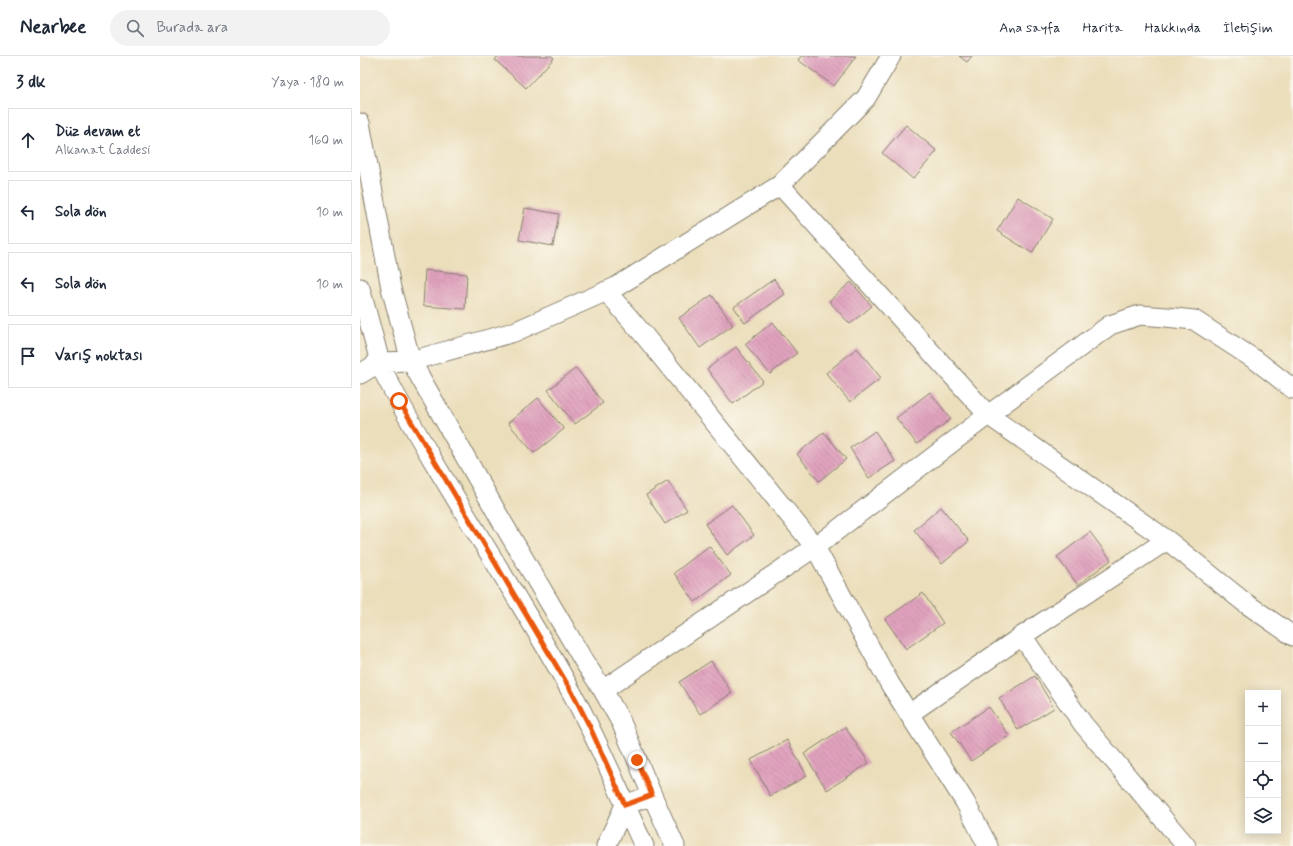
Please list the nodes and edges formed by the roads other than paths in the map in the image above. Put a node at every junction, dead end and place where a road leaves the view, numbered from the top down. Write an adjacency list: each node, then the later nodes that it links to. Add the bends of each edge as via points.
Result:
1 (891, 56): 3 (street, via 866,98)
2 (360, 123): 6 (street, via 391,288)
3 (780, 185): 5 (street); 10 (street)
4 (360, 288): 7 (street)
5 (606, 291): 6 (street, via 514,332); 12 (street)
6 (411, 361): 7 (street); 15 (street, via 501,520)
7 (380, 362): 8 (street); 18 (street, via 434,462 572,692)
8 (360, 374)
9 (1293, 388): 10 (street, via 1194,320 1140,315 1110,325)
10 (988, 415): 11 (street); 12 (street)
11 (1167, 540): 13 (street); 14 (street, via 1244,602)
12 (815, 547): 15 (street); 16 (street)
13 (1022, 636): 16 (street); 23 (street, via 1083,724)
14 (1293, 636)
15 (603, 690): 17 (street, via 621,722)
16 (909, 714): 22 (street, via 965,802)
17 (652, 795): 18 (street); 21 (street)
18 (625, 805): 19 (street); 20 (street)
19 (606, 846)
20 (644, 846)
21 (675, 846)
22 (988, 846)
23 (1186, 846)

